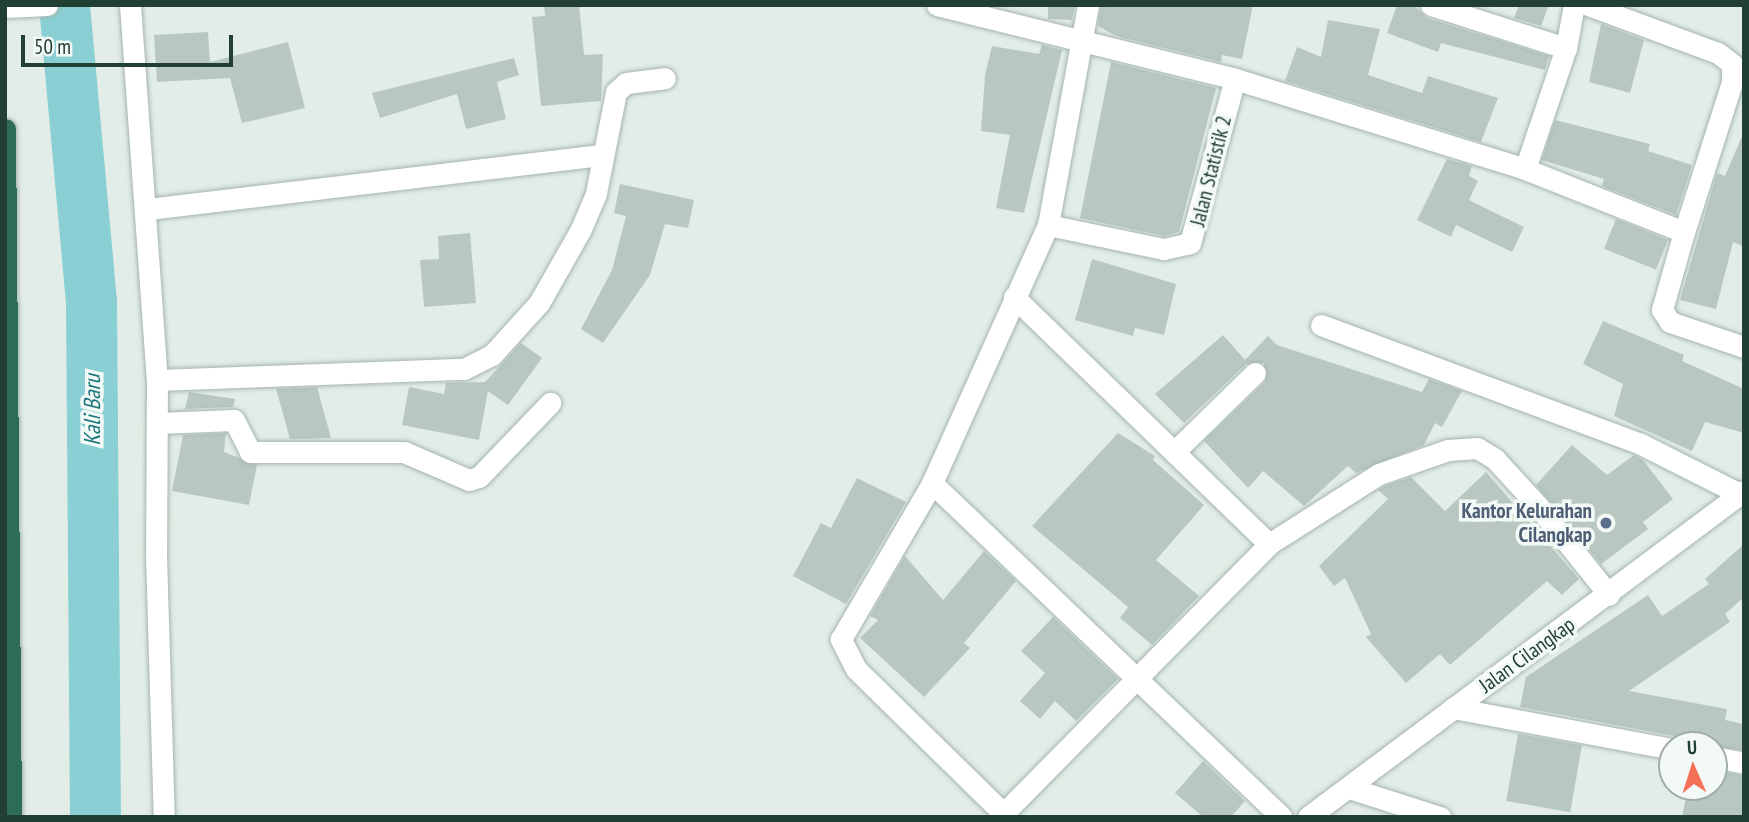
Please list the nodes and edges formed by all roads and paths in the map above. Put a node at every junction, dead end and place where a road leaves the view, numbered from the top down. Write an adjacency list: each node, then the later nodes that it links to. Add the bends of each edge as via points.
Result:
1 (47, 5): 8 (street)
2 (130, 5): 17 (street)
3 (937, 5): 10 (street)
4 (1088, 5): 10 (street)
5 (1431, 5): 11 (street)
6 (1574, 5): 11 (street)
7 (1588, 5): 19 (street, via 1718,53 1732,64 1732,82)
8 (41, 6): 9 (street)
9 (5, 7)
10 (1077, 43): 13 (street); 18 (street)
11 (1566, 48): 16 (street)
12 (665, 78): 15 (street, via 626,83 616,92)
13 (1235, 79): 16 (street); 18 (street, Jalan Statistik 2, via 1190,243 1164,249)
14 (5, 129): 37 (highway)
15 (601, 155): 17 (street); 24 (street, via 586,217 539,303 511,338 464,369)
16 (1525, 169): 19 (street)
17 (148, 209): 24 (street)
18 (1048, 225): 20 (street)
19 (1685, 232): 22 (street, via 1662,310 1670,322)
20 (1014, 297): 27 (street); 28 (street)
21 (1321, 325): 29 (street, via 1641,444)
22 (1744, 347)
23 (1255, 373): 27 (street)
24 (157, 380): 26 (street)
25 (550, 403): 26 (street, via 474,480 404,452 250,452 234,420)
26 (157, 423): 38 (street)
27 (1174, 452): 30 (street)
28 (932, 483): 32 (street); 36 (street, via 845,626 843,651)
29 (1742, 494): 31 (street, Jalan Cilangkap)
30 (1269, 544): 31 (street, via 1379,474 1448,450 1477,448 1495,459 1537,505); 32 (street)
31 (1609, 595): 33 (street, Jalan Cilangkap)
32 (1140, 676): 36 (street); 39 (street)
33 (1453, 708): 34 (street); 35 (street, Jalan Cilangkap)
34 (1658, 746)
35 (1349, 788): 40 (street, Jalan Cilangkap); 41 (street)
36 (1003, 816)
37 (11, 817)
38 (164, 817)
39 (1281, 817)
40 (1308, 817)
41 (1440, 817)

